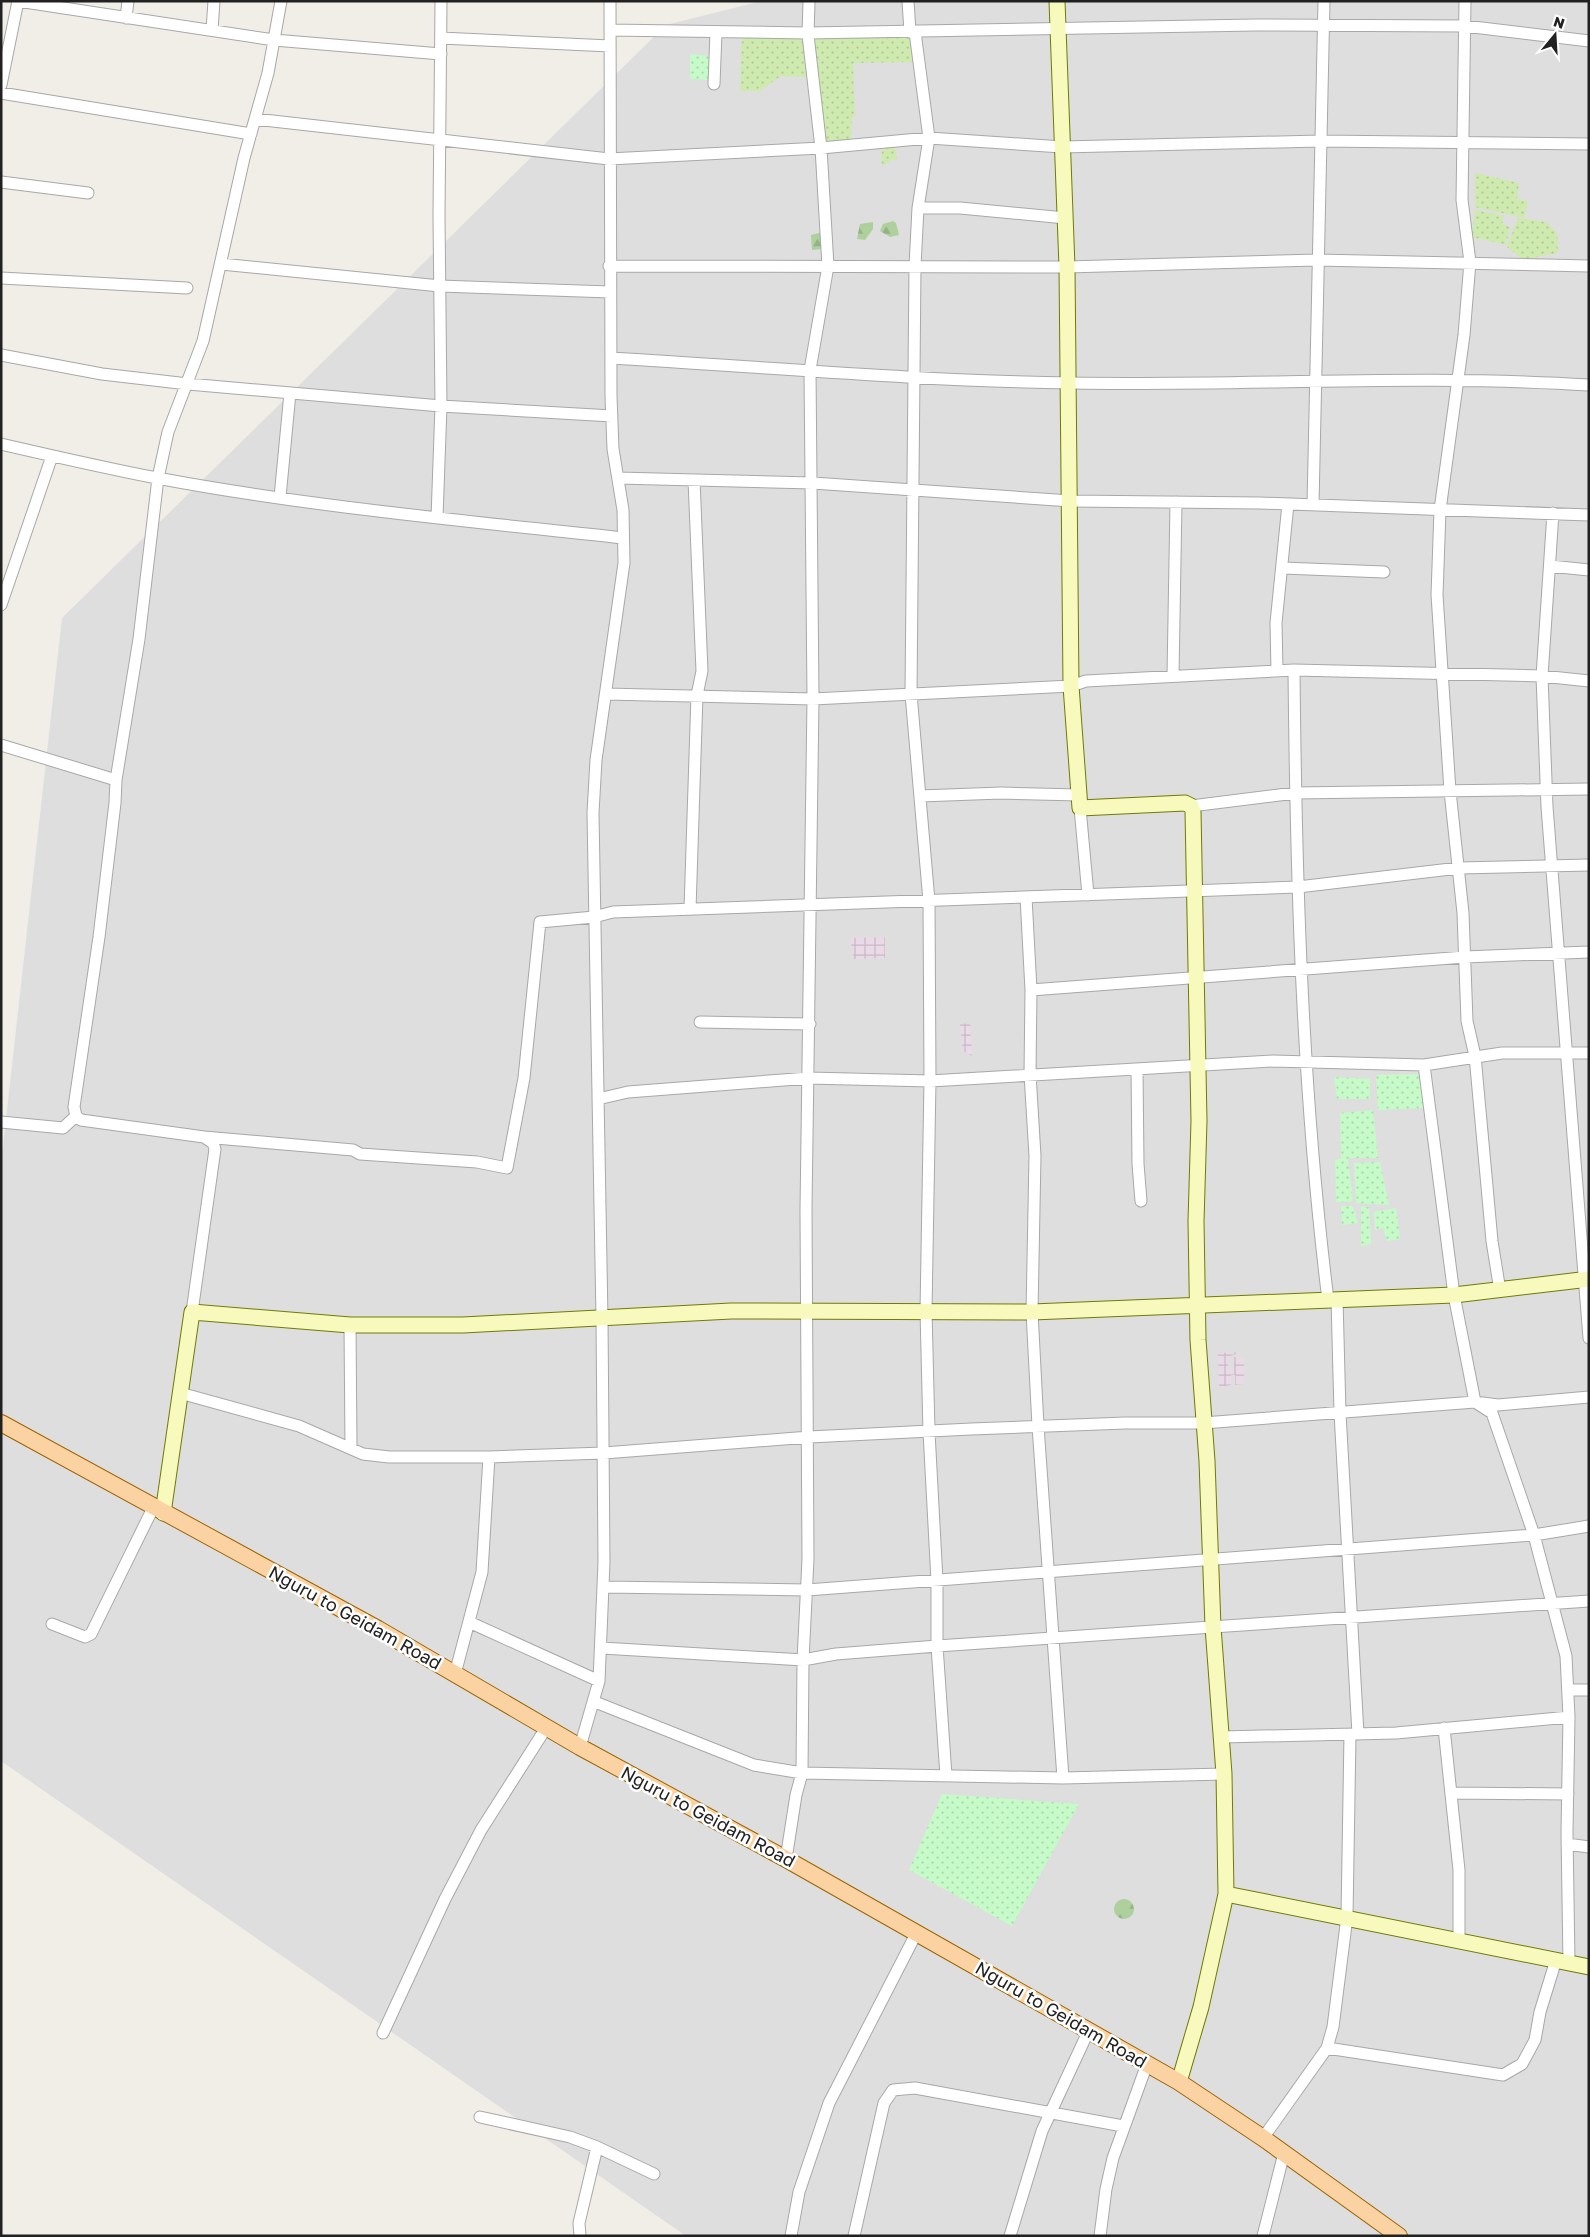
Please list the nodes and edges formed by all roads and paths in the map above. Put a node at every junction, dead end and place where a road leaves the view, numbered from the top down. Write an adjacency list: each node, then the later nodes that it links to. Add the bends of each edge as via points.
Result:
1 (18, 1): 12 (street); 27 (street)
2 (128, 1): 12 (street)
3 (214, 1): 16 (street)
4 (282, 1): 22 (street)
5 (442, 1): 21 (street)
6 (610, 1): 17 (street)
7 (809, 1): 20 (street)
8 (908, 1): 19 (street)
9 (1057, 1): 15 (street)
10 (1324, 1): 13 (street)
11 (1465, 1): 14 (street)
12 (126, 18): 16 (street)
13 (1323, 26): 14 (street); 15 (street); 33 (street)
14 (1465, 26): 23 (street); 34 (street)
15 (1058, 29): 19 (street); 36 (street)
16 (212, 30): 22 (street)
17 (610, 30): 18 (street); 24 (street)
18 (716, 32): 20 (street); 26 (street)
19 (912, 32): 20 (street); 31 (street)
20 (808, 33): 37 (street)
21 (441, 38): 24 (street); 25 (street)
22 (274, 40): 25 (street); 29 (street)
23 (1589, 41)
24 (610, 46): 38 (street)
25 (441, 54): 32 (street)
26 (714, 84)
27 (1, 85)
28 (1, 92): 30 (street)
29 (255, 119): 30 (street); 32 (street)
30 (251, 134): 45 (street)
31 (929, 138): 36 (street); 37 (street); 41 (street)
32 (440, 141): 38 (street); 52 (street)
33 (1320, 141): 34 (street); 36 (street); 43 (street)
34 (1463, 141): 35 (street); 44 (street, via 1462,200)
35 (1589, 144)
36 (1062, 146): 42 (street)
37 (821, 148): 38 (street); 47 (street)
38 (609, 158): 46 (street)
39 (1, 182): 40 (street)
40 (88, 193)
41 (918, 208): 42 (street, via 960,208); 48 (street)
42 (1065, 218): 50 (street)
43 (1317, 260): 44 (street); 50 (street); 60 (street)
44 (1470, 262): 49 (street); 59 (street)
45 (221, 264): 52 (street); 62 (street, via 203,341)
46 (609, 266): 47 (street); 54 (street)
47 (828, 266): 48 (street); 57 (street)
48 (915, 266): 50 (street); 58 (street)
49 (1589, 266)
50 (1068, 267): 61 (street)
51 (1, 278): 53 (street)
52 (440, 286): 54 (street); 65 (street)
53 (187, 288)
54 (610, 292): 56 (street)
55 (1, 355): 62 (street, via 102,374)
56 (611, 358): 57 (street); 66 (street)
57 (810, 370): 58 (street); 72 (street)
58 (913, 376): 61 (street); 73 (street)
59 (1458, 380): 60 (street); 63 (street); 79 (street)
60 (1314, 382): 61 (street); 78 (street)
61 (1069, 383): 75 (street)
62 (188, 384): 64 (street); 69 (street, via 168,432)
63 (1589, 385)
64 (290, 393): 65 (street); 74 (street)
65 (442, 406): 66 (street); 82 (street)
66 (612, 416): 70 (street)
67 (1, 444): 68 (street)
68 (52, 456): 69 (street); 88 (street)
69 (158, 478): 74 (street); 101 (street, via 139,639)
70 (618, 478): 71 (street); 83 (street)
71 (694, 480): 72 (street); 98 (street, via 702,671)
72 (813, 483): 73 (street); 99 (street)
73 (914, 490): 75 (street); 97 (street)
74 (280, 497): 82 (street)
75 (1071, 501): 76 (street); 95 (street)
76 (1176, 502): 77 (street); 92 (street)
77 (1288, 504): 78 (street); 85 (street)
78 (1313, 505): 79 (street)
79 (1440, 510): 80 (street); 91 (street, via 1437,595)
80 (1553, 513): 81 (street); 84 (street)
81 (1589, 515)
82 (437, 518): 83 (street)
83 (623, 538): 96 (street, via 624,563)
84 (1550, 566): 86 (street); 93 (street)
85 (1283, 568): 87 (street); 90 (street, via 1276,623)
86 (1589, 570)
87 (1384, 572)
88 (1, 605)
89 (1294, 670): 90 (street); 91 (street); 105 (street)
90 (1277, 671): 92 (street)
91 (1441, 674): 93 (street); 103 (street)
92 (1173, 676): 95 (street, via 1086,680)
93 (1542, 676): 94 (street); 104 (street)
94 (1589, 681)
95 (1071, 686): 97 (street); 107 (street)
96 (606, 694): 98 (street); 119 (street, via 596,760 593,813)
97 (911, 694): 99 (street); 106 (street)
98 (697, 695): 99 (street); 118 (street)
99 (813, 698): 117 (street)
100 (1, 745): 101 (street)
101 (116, 780): 139 (street, via 99,937 74,1107)
102 (1589, 789): 104 (street)
103 (1450, 791): 104 (street); 105 (street); 111 (street)
104 (1546, 791): 110 (street)
105 (1295, 793): 108 (street); 112 (street)
106 (920, 796): 107 (street, via 1001,793); 116 (street)
107 (1079, 801): 108 (street, via 1185,803); 114 (street)
108 (1191, 806): 113 (street)
109 (1589, 865): 110 (street)
110 (1553, 866): 111 (street); 121 (street)
111 (1459, 868): 112 (street); 122 (street)
112 (1298, 887): 113 (street); 123 (street)
113 (1195, 891): 114 (street); 124 (street)
114 (1088, 895): 115 (street)
115 (1026, 896): 116 (street); 125 (street)
116 (929, 900): 117 (street); 137 (street)
117 (810, 905): 118 (street); 127 (street)
118 (690, 909): 119 (street, via 614,912)
119 (594, 917): 138 (street); 141 (street, via 540,922 524,1078 507,1168 477,1162 360,1154 353,1150)
120 (1589, 952): 121 (street)
121 (1558, 954): 122 (street); 129 (street)
122 (1465, 957): 123 (street); 130 (street, via 1467,1021)
123 (1302, 969): 124 (street); 131 (street)
124 (1197, 977): 125 (street); 132 (street)
125 (1031, 990): 135 (street)
126 (700, 1022): 127 (street)
127 (810, 1024): 136 (street)
128 (1589, 1053): 129 (street)
129 (1568, 1055): 130 (street, via 1502,1053); 143 (street)
130 (1475, 1056): 133 (street); 144 (street, via 1492,1241)
131 (1306, 1062): 132 (street); 133 (street); 146 (street, via 1318,1213)
132 (1198, 1065): 134 (street); 147 (street)
133 (1424, 1065): 145 (street)
134 (1137, 1069): 135 (street); 142 (street)
135 (1030, 1074): 137 (street); 151 (street, via 1035,1156)
136 (809, 1078): 137 (street); 138 (street, via 628,1092); 148 (street)
137 (930, 1081): 149 (street)
138 (598, 1099): 152 (street)
139 (76, 1116): 140 (street, via 63,1128); 141 (street, via 81,1120)
140 (1, 1122)
141 (204, 1137): 150 (street, via 215,1149)
142 (1141, 1201)
143 (1586, 1280): 144 (street); 154 (street)
144 (1500, 1291): 145 (street)
145 (1454, 1295): 146 (street); 157 (street)
146 (1333, 1299): 147 (street); 158 (street)
147 (1198, 1304): 151 (street); 160 (street)
148 (807, 1310): 149 (street); 152 (street); 163 (street)
149 (926, 1311): 151 (street); 162 (street)
150 (192, 1312): 153 (street); 155 (street)
151 (1032, 1312): 161 (street)
152 (602, 1319): 153 (street, via 462,1325); 165 (street)
153 (350, 1325): 164 (street)
154 (1589, 1338)
155 (180, 1393): 164 (street, via 299,1426); 167 (street)
156 (1589, 1397): 157 (street, via 1498,1406)
157 (1475, 1402): 158 (street); 169 (street, via 1492,1413)
158 (1340, 1413): 160 (street); 170 (street)
159 (1, 1423): 167 (main road, Nguru to Geidam Road)
160 (1203, 1423): 161 (street); 171 (street)
161 (1038, 1426): 162 (street); 172 (street)
162 (929, 1432): 163 (street); 173 (street)
163 (809, 1437): 165 (street); 175 (street)
164 (351, 1448): 166 (street, via 364,1454 389,1456)
165 (604, 1453): 166 (street); 174 (street)
166 (489, 1457): 179 (street, via 482,1572)
167 (158, 1510): 180 (street, via 91,1634 85,1637); 186 (main road, Nguru to Geidam Road)
168 (1589, 1526): 169 (street)
169 (1534, 1535): 170 (street); 177 (street)
170 (1348, 1550): 171 (street); 178 (street)
171 (1209, 1561): 172 (street); 181 (street)
172 (1050, 1573): 173 (street); 182 (street)
173 (937, 1581): 175 (street); 183 (street)
174 (604, 1587): 175 (street); 184 (street)
175 (807, 1590): 185 (street)
176 (1589, 1601): 177 (street)
177 (1553, 1604): 178 (street); 188 (street, via 1566,1656)
178 (1352, 1618): 181 (street); 194 (street)
179 (469, 1622): 186 (street); 187 (street)
180 (52, 1624)
181 (1213, 1627): 182 (street); 195 (street)
182 (1053, 1640): 183 (street); 200 (street)
183 (937, 1646): 185 (street, via 836,1654); 199 (street)
184 (602, 1648): 185 (street); 187 (street)
185 (803, 1660): 197 (street)
186 (455, 1674): 192 (main road, Nguru to Geidam Road)
187 (600, 1681): 190 (street)
188 (1568, 1690): 189 (street); 191 (street)
189 (1589, 1690)
190 (595, 1702): 196 (street); 197 (street, via 754,1764)
191 (1569, 1717): 193 (street); 202 (street)
192 (546, 1728): 196 (main road, Nguru to Geidam Road); 213 (street, via 481,1830)
193 (1444, 1728): 194 (street); 201 (street)
194 (1354, 1734): 195 (street); 207 (street)
195 (1222, 1737): 198 (street)
196 (580, 1747): 205 (main road, Nguru to Geidam Road)
197 (802, 1773): 199 (street); 205 (street)
198 (1224, 1774): 200 (street); 206 (street)
199 (946, 1776): 200 (street)
200 (1063, 1778)
201 (1451, 1793): 202 (street); 209 (street, via 1459,1870)
202 (1568, 1794): 203 (street)
203 (1567, 1844): 204 (street); 210 (street)
204 (1589, 1847)
205 (786, 1859): 208 (main road, Nguru to Geidam Road)
206 (1226, 1894): 207 (street); 216 (street, via 1201,2007)
207 (1347, 1917): 209 (street); 214 (street)
208 (917, 1932): 212 (main road, Nguru to Geidam Road); 225 (street, via 829,2103 799,2192)
209 (1459, 1941): 210 (street)
210 (1563, 1961): 211 (street); 214 (street, via 1540,2012 1535,2040 1522,2064 1503,2075)
211 (1589, 1966)
212 (1089, 2030): 215 (main road, Nguru to Geidam Road); 217 (street)
213 (383, 2033)
214 (1328, 2048): 220 (street)
215 (1147, 2064): 216 (main road, Nguru to Geidam Road); 219 (street)
216 (1179, 2082): 220 (main road, Nguru to Geidam Road)
217 (1050, 2113): 219 (street); 226 (street, via 914,2088 893,2090 884,2103); 227 (street)
218 (480, 2117): 221 (street, via 570,2137)
219 (1124, 2126): 228 (street, via 1106,2189)
220 (1263, 2138): 222 (main road, Nguru to Geidam Road)
221 (597, 2147): 223 (street); 224 (street, via 579,2224)
222 (1284, 2153): 229 (street); 230 (main road, Nguru to Geidam Road)
223 (654, 2174)
224 (580, 2236)
225 (791, 2236)
226 (854, 2236)
227 (1010, 2236)
228 (1100, 2236)
229 (1263, 2236)
230 (1399, 2236)

